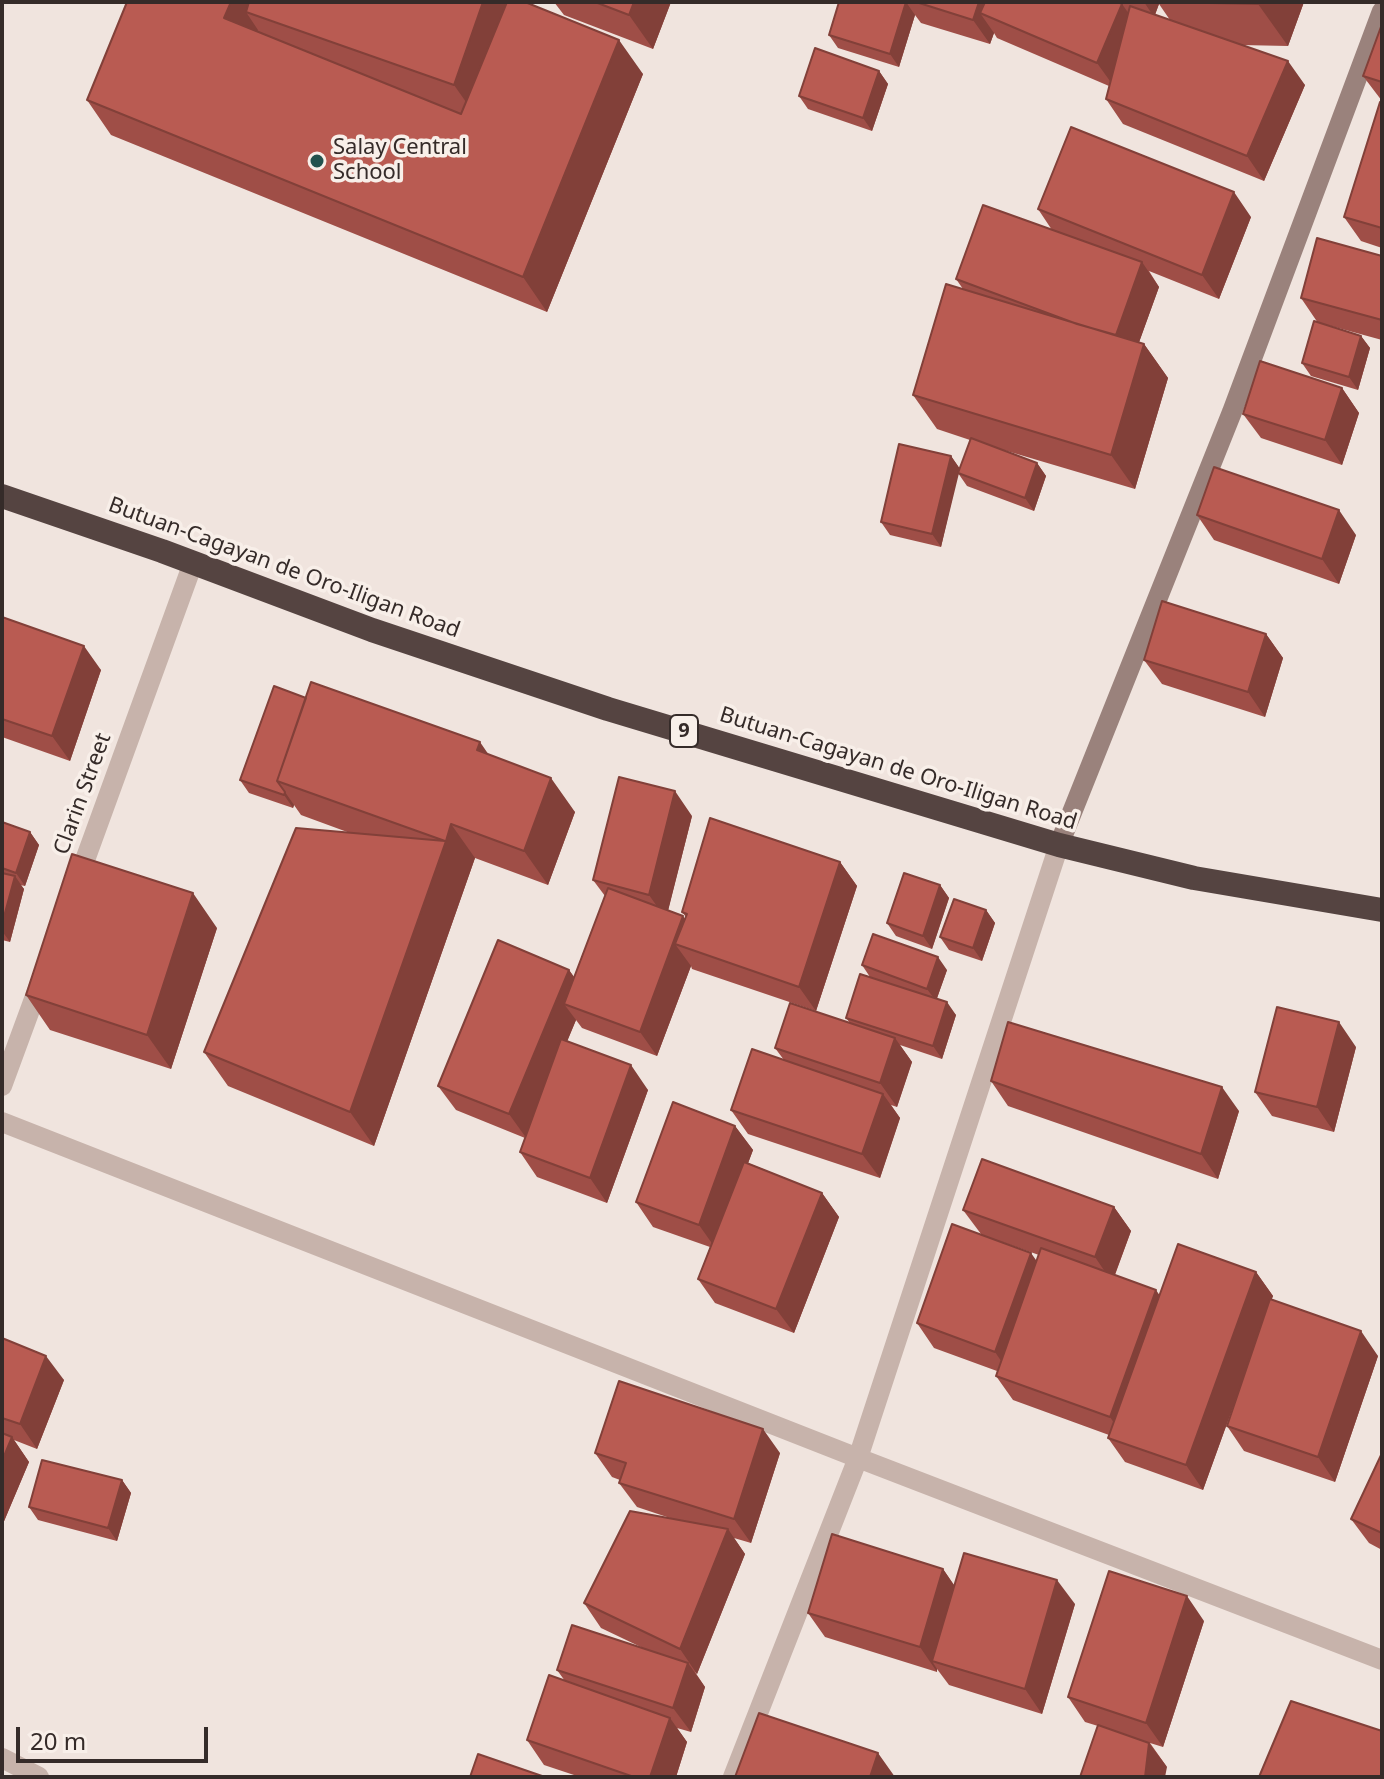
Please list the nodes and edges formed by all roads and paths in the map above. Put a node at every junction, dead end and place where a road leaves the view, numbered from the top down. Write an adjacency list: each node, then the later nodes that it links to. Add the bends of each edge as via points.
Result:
1 (1382, 11): 4 (street, via 1232,412)
2 (2, 496): 3 (highway, Butuan-Cagayan de Oro-Iligan Road / 9)
3 (193, 563): 4 (highway, Butuan-Cagayan de Oro-Iligan Road / 9, via 594,704); 5 (street, Clarin Street)
4 (1059, 845): 6 (highway, Butuan-Cagayan de Oro-Iligan Road / 9, via 1194,878); 10 (street)
5 (68, 907)
6 (1382, 910)
7 (46, 967): 8 (street)
8 (2, 1086)
9 (2, 1122): 10 (street)
10 (858, 1458): 11 (street); 14 (street)
11 (1382, 1660)
12 (2, 1758): 13 (street)
13 (39, 1777)
14 (733, 1777)

